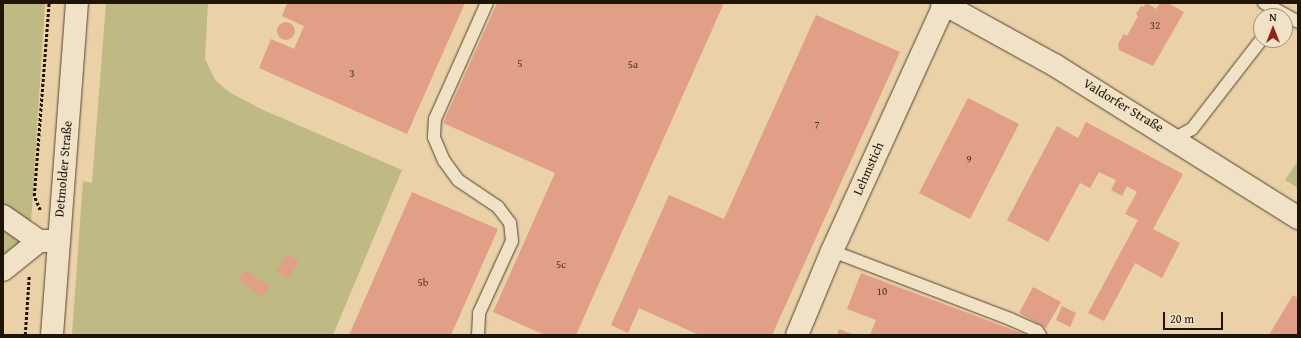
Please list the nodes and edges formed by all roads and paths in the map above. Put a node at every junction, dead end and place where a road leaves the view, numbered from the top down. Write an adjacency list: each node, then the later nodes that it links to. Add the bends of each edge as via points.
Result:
1 (49, 3): 9 (path, via 34,196)
2 (77, 3): 9 (street, Detmolder Straße)
3 (487, 3): 15 (lane, via 435,119 434,137 444,161 458,180 498,207 510,223 512,241 479,313)
4 (944, 3): 6 (street, Valdorfer Straße, via 1056,66); 10 (street, Lehmstich)
5 (1255, 48): 6 (lane, via 1192,129)
6 (1175, 138): 8 (street, Valdorfer Straße)
7 (3, 216): 9 (street)
8 (1298, 218)
9 (49, 241): 11 (street); 14 (street, Detmolder Straße)
10 (832, 252): 16 (street, Lehmstich); 17 (lane, via 1010,320 1037,331)
11 (3, 270)
12 (30, 273): 13 (path)
13 (25, 335)
14 (52, 335)
15 (478, 335)
16 (797, 335)
17 (1040, 335)

